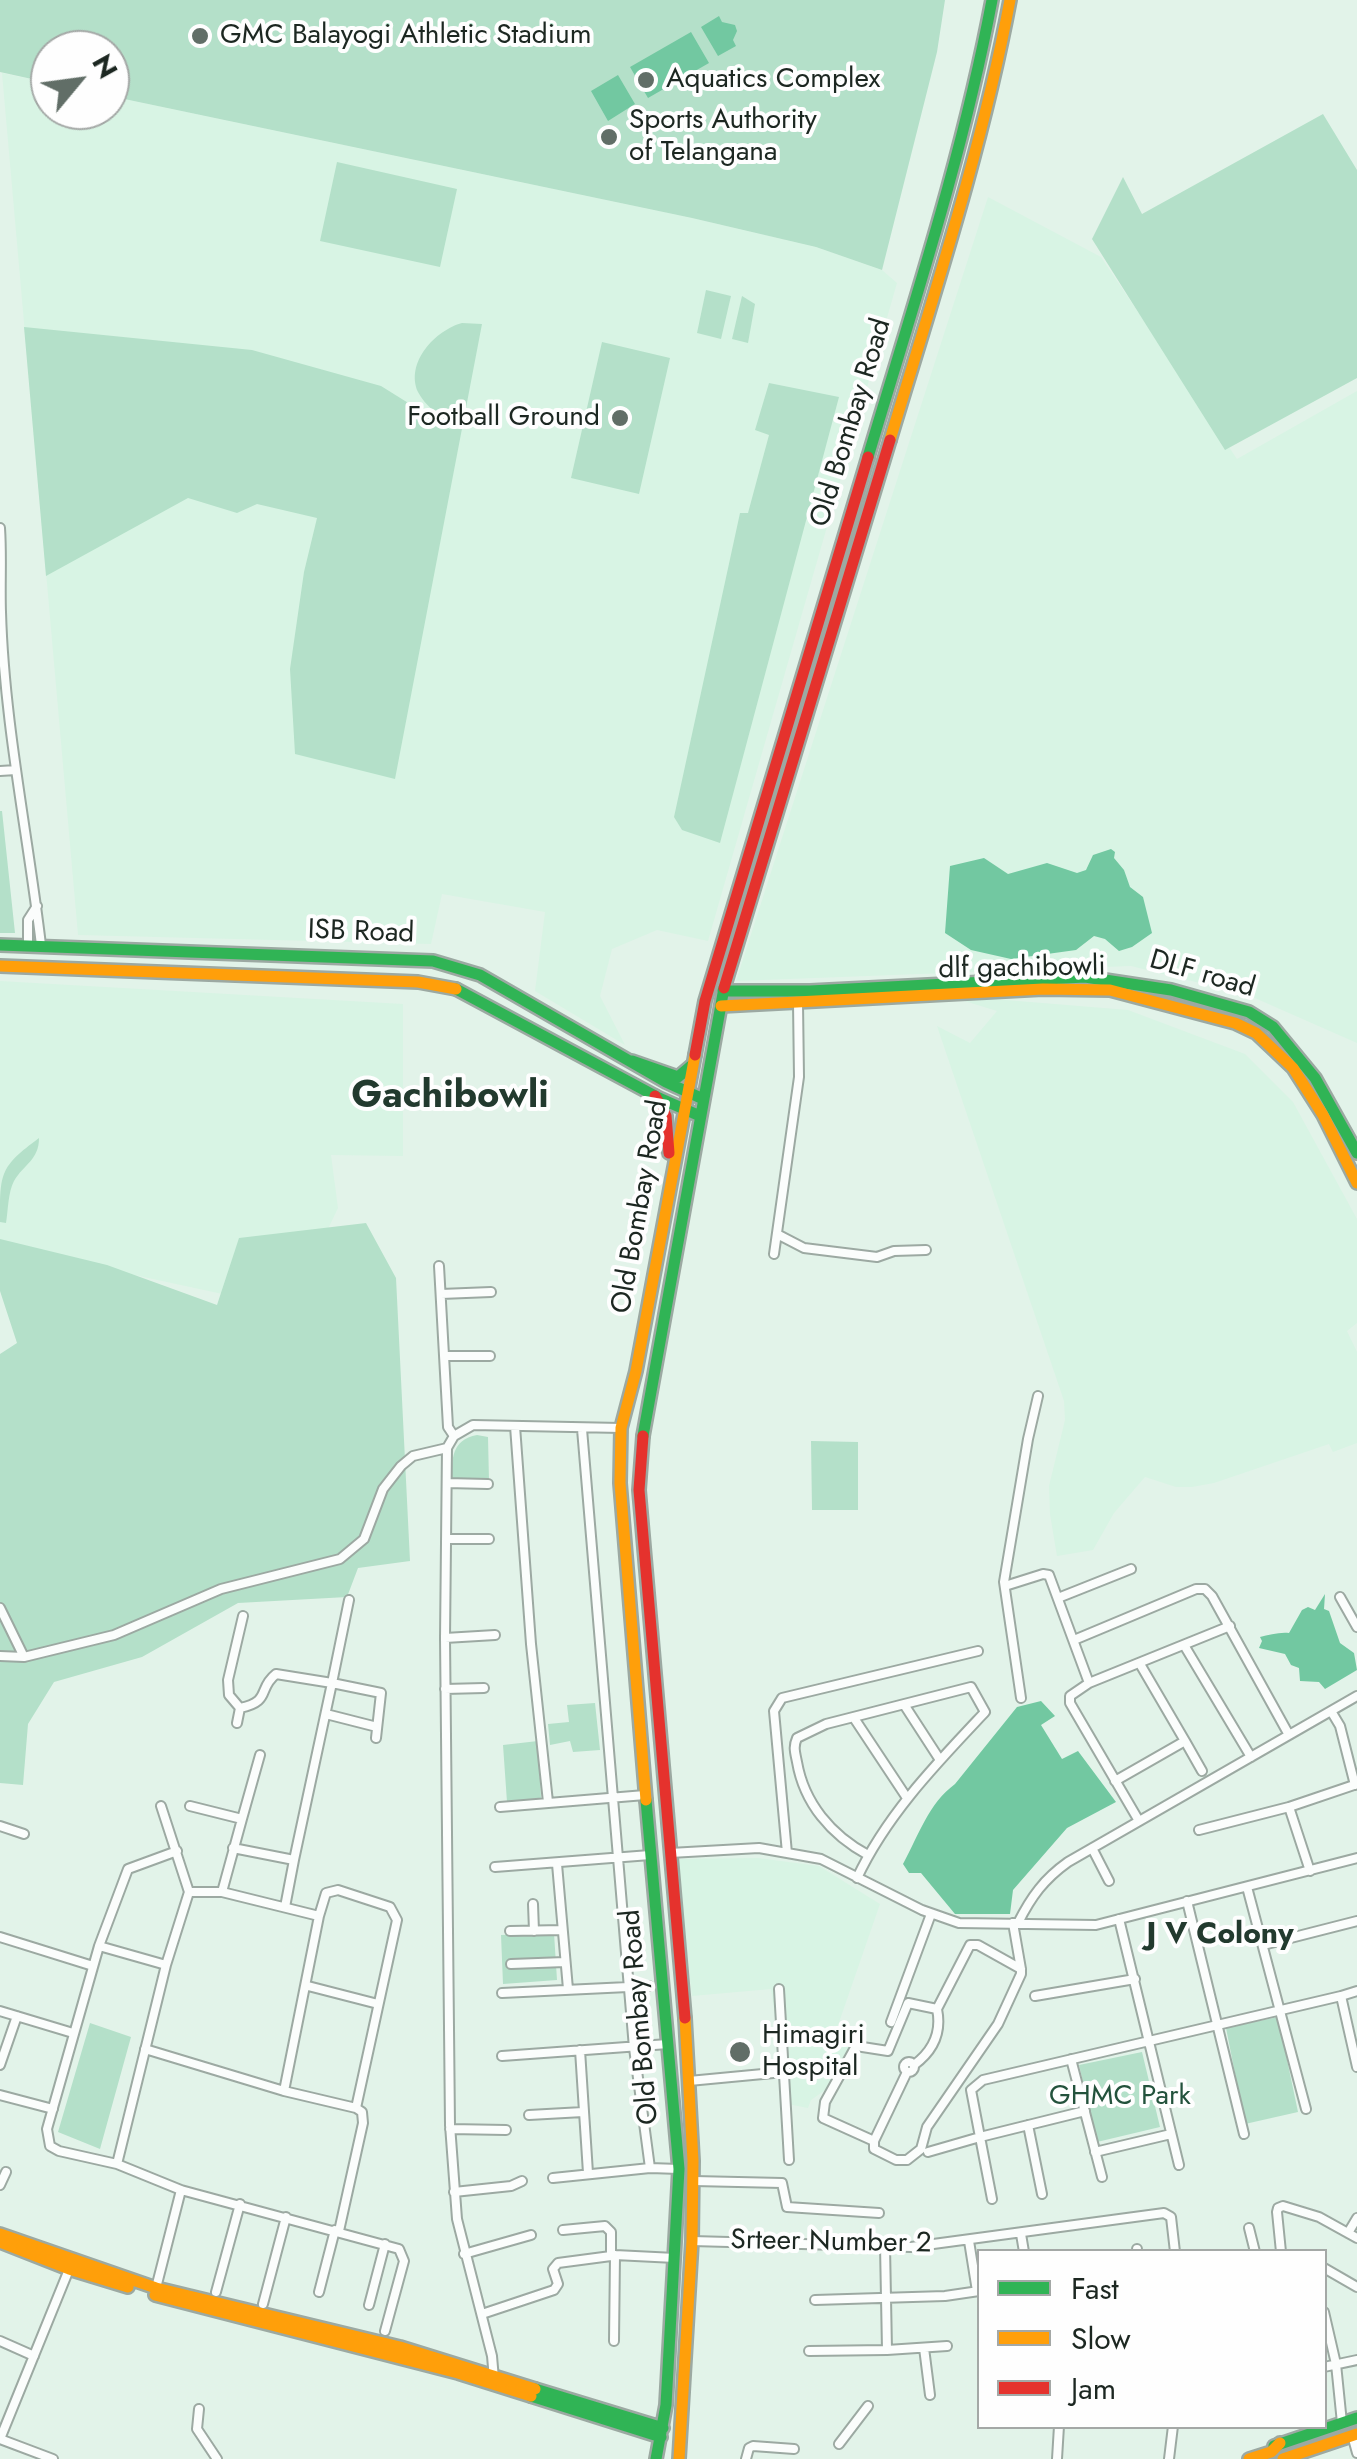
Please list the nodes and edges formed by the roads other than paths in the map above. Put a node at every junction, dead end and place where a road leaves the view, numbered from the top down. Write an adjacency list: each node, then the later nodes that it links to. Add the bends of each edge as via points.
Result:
1 (992, 0): 3 (main road, Old Bombay Road, via 980,70)
2 (1010, 0): 4 (main road, Old Bombay Road)
3 (928, 251): 4 (main road); 23 (main road, Old Bombay Road, via 723,934)
4 (945, 257): 17 (main road, Old Bombay Road)
5 (0, 530): 6 (street)
6 (0, 611): 7 (street)
7 (4, 692): 8 (street)
8 (16, 770): 9 (street); 10 (street)
9 (0, 772)
10 (37, 906): 12 (street, via 28,920); 13 (street)
11 (0, 944): 12 (main road, ISB Road)
12 (28, 945): 13 (main road, ISB Road)
13 (42, 945): 14 (main road, ISB Road)
14 (269, 955): 16 (main road); 22 (main road, ISB Road, via 456,966)
15 (0, 966): 16 (main road, ISB Road)
16 (269, 975): 25 (main road, ISB Road, via 453,987)
17 (723, 990): 19 (main road, Old Bombay Road); 20 (main road, DLF road, via 1112,978)
18 (798, 1003): 19 (main road, dlf gachibowli); 21 (main road, dlf gachibowli, via 1110,990); 35 (street, via 799,1077)
19 (720, 1006): 26 (main road, Old Bombay Road)
20 (1252, 1013): 21 (main road); 30 (main road, DLF road, via 1299,1058)
21 (1245, 1026): 31 (main road, dlf gachibowli, via 1290,1065)
22 (632, 1061): 23 (main road, via 678,1077); 24 (main road, ISB Road)
23 (693, 1064): 24 (main road, Old Bombay Road)
24 (686, 1092): 26 (main road, ISB Road); 27 (main road, Old Bombay Road)
25 (656, 1096): 27 (main road, ISB Road); 33 (main road, via 668,1125)
26 (703, 1099): 28 (main road, Old Bombay Road)
27 (682, 1109): 28 (main road, ISB Road); 33 (main road, Old Bombay Road)
28 (700, 1116): 44 (main road, Old Bombay Road)
29 (1357, 1119): 30 (street)
30 (1343, 1120): 31 (street); 32 (main road, DLF road)
31 (1328, 1123): 34 (main road, dlf gachibowli)
32 (1357, 1152)
33 (669, 1181): 43 (main road, Old Bombay Road)
34 (1357, 1183)
35 (777, 1234): 36 (street, via 804,1248 877,1258 894,1250); 37 (street)
36 (926, 1250)
37 (774, 1254)
38 (440, 1266): 40 (street)
39 (492, 1292): 40 (street)
40 (441, 1294): 41 (street)
41 (444, 1356): 42 (street); 49 (street)
42 (490, 1356)
43 (631, 1392): 44 (main road); 47 (main road, Old Bombay Road)
44 (648, 1396): 110 (main road, Old Bombay Road, via 639,1490)
45 (1038, 1396): 56 (street)
46 (515, 1426): 48 (street); 49 (street, via 474,1425); 97 (street)
47 (621, 1428): 48 (street); 94 (main road, Old Bombay Road)
48 (582, 1429): 95 (street)
49 (454, 1436): 50 (street)
50 (447, 1448): 51 (street); 70 (street, via 401,1466 382,1489 364,1540 340,1559 221,1588 114,1635)
51 (446, 1483): 52 (street); 54 (street)
52 (488, 1484)
53 (489, 1538): 54 (street)
54 (446, 1539): 65 (street)
55 (1131, 1570): 57 (street)
56 (1005, 1586): 57 (street, via 1046,1573); 77 (street)
57 (1058, 1598): 66 (street)
58 (1340, 1598): 63 (street)
59 (349, 1600): 72 (street)
60 (0, 1608): 70 (street)
61 (243, 1616): 79 (street, via 228,1680)
62 (1230, 1626): 66 (street, via 1200,1588); 67 (street); 85 (street)
63 (1357, 1627)
64 (495, 1635): 65 (street)
65 (445, 1638): 75 (street)
66 (1074, 1640): 73 (street)
67 (1184, 1645): 71 (street); 89 (street)
68 (978, 1651): 111 (street, via 782,1698 774,1711)
69 (0, 1656): 70 (street)
70 (24, 1657)
71 (1140, 1664): 73 (street); 87 (street)
72 (332, 1683): 79 (street, via 276,1674 257,1704); 81 (street); 84 (street, via 381,1693)
73 (1089, 1683): 92 (street, via 1073,1691 1070,1703)
74 (484, 1688): 75 (street)
75 (445, 1689): 184 (street)
76 (1357, 1696): 80 (street)
77 (1021, 1698)
78 (905, 1706): 82 (street); 90 (street); 90 (street, via 971,1687 985,1707)
79 (240, 1708): 83 (street)
80 (1331, 1711): 85 (street); 93 (street)
81 (326, 1714): 84 (street); 115 (street)
82 (854, 1718): 96 (street); 113 (street, via 802,1733 794,1746 801,1786 818,1812)
83 (237, 1723)
84 (377, 1727): 86 (street)
85 (1289, 1735): 89 (street)
86 (376, 1738)
87 (1185, 1741): 91 (street); 92 (street)
88 (260, 1755): 102 (street)
89 (1251, 1758): 103 (street)
90 (940, 1760): 96 (street)
91 (1202, 1771)
92 (1116, 1781): 103 (street)
93 (1356, 1784): 101 (street)
94 (646, 1794): 95 (street); 112 (main road, Old Bombay Road)
95 (613, 1796): 97 (street); 114 (street)
96 (907, 1798): 113 (street)
97 (548, 1802): 100 (street)
98 (161, 1806): 109 (street)
99 (190, 1806): 102 (street)
100 (500, 1807)
101 (1289, 1807): 105 (street); 119 (street)
102 (242, 1819): 107 (street)
103 (1139, 1821): 108 (street)
104 (0, 1826): 106 (street)
105 (1200, 1830)
106 (24, 1834)
107 (233, 1848): 115 (street); 124 (street)
108 (1092, 1848): 121 (street); 132 (street, via 1047,1877)
109 (177, 1851): 123 (street); 138 (street, via 128,1869)
110 (670, 1853): 111 (street); 174 (main road, Old Bombay Road)
111 (787, 1853): 120 (street, via 822,1859)
112 (650, 1855): 114 (street); 163 (main road, Old Bombay Road)
113 (868, 1855): 120 (street)
114 (619, 1858): 117 (street); 145 (street)
115 (294, 1860): 127 (street)
116 (1356, 1861): 119 (street)
117 (557, 1864): 118 (street); 134 (street)
118 (495, 1867)
119 (1310, 1871): 122 (street)
120 (857, 1878): 129 (street)
121 (1109, 1880)
122 (1247, 1887): 125 (street); 137 (street)
123 (189, 1892): 124 (street); 141 (street)
124 (222, 1892): 127 (street)
125 (1187, 1902): 130 (street); 160 (street)
126 (533, 1904): 133 (street)
127 (284, 1908): 128 (street)
128 (320, 1916): 146 (street); 154 (street, via 326,1893 338,1890 393,1909 397,1920)
129 (924, 1917): 132 (street); 159 (street)
130 (1119, 1919): 132 (street); 144 (street)
131 (1357, 1920): 137 (street)
132 (1015, 1923): 143 (street)
133 (534, 1930): 134 (street); 135 (street)
134 (562, 1930): 139 (street)
135 (510, 1931)
136 (0, 1936): 142 (street)
137 (1262, 1945): 157 (street)
138 (99, 1946): 141 (street); 142 (street)
139 (566, 1962): 140 (street); 148 (street)
140 (512, 1964)
141 (166, 1965): 165 (street)
142 (93, 1966): 161 (street)
143 (1021, 1969): 156 (street, via 970,1945); 189 (street, via 998,2024 927,2127 921,2149 896,2160 878,2153)
144 (1135, 1979): 152 (street); 162 (street)
145 (629, 1985): 147 (street); 148 (street); 164 (street)
146 (308, 1986): 154 (street); 175 (street)
147 (649, 1986)
148 (568, 1989): 151 (street)
149 (779, 1989): 173 (street)
150 (1357, 1991): 153 (street)
151 (502, 1992)
152 (1035, 1996)
153 (1340, 1996): 157 (street); 171 (street)
154 (378, 2004): 177 (street)
155 (0, 2010): 158 (street)
156 (937, 2010): 167 (street, via 904,2005); 172 (street, via 940,2024 928,2055)
157 (1280, 2010): 160 (street); 179 (street)
158 (17, 2016): 161 (street); 170 (street)
159 (891, 2022)
160 (1217, 2024): 162 (street); 187 (street)
161 (73, 2034): 178 (street)
162 (1149, 2041): 169 (street); 186 (street)
163 (668, 2044): 164 (street); 196 (main road, Old Bombay Road)
164 (634, 2048): 166 (street); 195 (street)
165 (146, 2049): 175 (street); 193 (street)
166 (580, 2050): 168 (street); 181 (street)
167 (888, 2051): 172 (street); 189 (street, via 856,2046 822,2118)
168 (502, 2056)
169 (1071, 2059): 180 (street); 188 (street, via 982,2080 971,2090)
170 (0, 2065)
171 (1356, 2067)
172 (908, 2068): 189 (street)
173 (784, 2072): 174 (street); 192 (street)
174 (689, 2081): 202 (main road, Old Bombay Road)
175 (284, 2092): 177 (street)
176 (0, 2095): 178 (street)
177 (356, 2108): 214 (street, via 363,2124)
178 (53, 2109): 193 (street, via 50,2146)
179 (1306, 2109)
180 (1084, 2111): 183 (street); 191 (street)
181 (583, 2112): 182 (street); 198 (street)
182 (529, 2115)
183 (1028, 2125): 188 (street); 206 (street)
184 (450, 2129): 185 (street); 205 (street)
185 (506, 2130)
186 (1172, 2134): 191 (street); 194 (street)
187 (1244, 2134)
188 (980, 2137): 190 (street); 207 (street)
189 (874, 2141)
190 (928, 2152)
191 (1095, 2152): 199 (street)
192 (789, 2160)
193 (117, 2164): 204 (street)
194 (1179, 2165)
195 (650, 2168): 196 (street); 198 (street)
196 (680, 2169): 231 (main road, Old Bombay Road)
197 (6, 2172): 203 (street)
198 (588, 2173): 200 (street)
199 (1102, 2177)
200 (553, 2178)
201 (522, 2181): 205 (street)
202 (694, 2181): 209 (street, via 782,2183 787,2207); 220 (main road, Old Bombay Road)
203 (0, 2184)
204 (181, 2190): 208 (street); 236 (street)
205 (454, 2192): 229 (street)
206 (1042, 2194)
207 (992, 2198)
208 (240, 2204): 210 (street); 238 (street)
209 (879, 2213)
210 (286, 2217): 214 (street); 242 (street)
211 (1357, 2218): 215 (street)
212 (1249, 2228): 227 (street)
213 (563, 2230): 230 (street, via 609,2228)
214 (337, 2231): 223 (street); 239 (street)
215 (1348, 2233): 219 (street); 228 (street, via 1283,2206 1277,2212)
216 (0, 2234): 232 (main road)
217 (1022, 2234): 221 (street, Srteer Number 2); 225 (street); 226 (street, Srteer Number 2, via 1164,2213)
218 (531, 2235): 229 (street)
219 (1357, 2238)
220 (692, 2241): 224 (street, Srteer Number 2); 275 (main road, Old Bombay Road)
221 (970, 2241): 224 (street, Srteer Number 2); 234 (street)
222 (0, 2242): 232 (main road)
223 (386, 2244): 243 (street); 245 (street, via 404,2261)
224 (885, 2246): 241 (street)
225 (1024, 2249)
226 (1175, 2249)
227 (1254, 2249)
228 (1281, 2249)
229 (464, 2254): 244 (street)
230 (613, 2255): 231 (street); 244 (street, via 558,2263 554,2290); 248 (street)
231 (675, 2258): 267 (main road, Old Bombay Road)
232 (71, 2265): 236 (main road); 253 (street)
233 (1327, 2270): 235 (street)
234 (977, 2285)
235 (1357, 2287)
236 (155, 2291): 257 (main road, via 400,2347)
237 (977, 2291): 241 (street)
238 (216, 2292)
239 (319, 2292)
240 (816, 2300): 241 (street)
241 (887, 2300): 251 (street)
242 (263, 2304)
243 (370, 2305)
244 (482, 2314): 257 (street)
245 (385, 2330)
246 (1327, 2332): 255 (street)
247 (0, 2341): 253 (street)
248 (614, 2342)
249 (948, 2346): 250 (street)
250 (924, 2348): 251 (street); 258 (street)
251 (887, 2350): 252 (street)
252 (809, 2351)
253 (34, 2356): 269 (street)
254 (1357, 2360): 255 (street)
255 (1336, 2364): 256 (street); 262 (street)
256 (1327, 2366)
257 (494, 2380): 267 (main road)
258 (930, 2395)
259 (868, 2406): 270 (street)
260 (199, 2409): 278 (street, via 197,2428)
261 (1357, 2418): 262 (main road)
262 (1342, 2423): 263 (main road)
263 (1327, 2428)
264 (1059, 2429): 281 (street)
265 (1173, 2429): 282 (street)
266 (1324, 2429): 271 (main road)
267 (657, 2433): 279 (main road, Old Bombay Road)
268 (1354, 2434): 273 (street); 274 (main road)
269 (0, 2439): 276 (street)
270 (839, 2444)
271 (1280, 2444): 277 (main road); 283 (main road)
272 (794, 2449): 280 (street, via 754,2446)
273 (1357, 2453)
274 (1305, 2456): 277 (main road)
275 (679, 2457)
276 (47, 2458)
277 (1268, 2458)
278 (217, 2459)
279 (659, 2459)
280 (746, 2459)
281 (1057, 2459)
282 (1169, 2459)
283 (1234, 2459)

